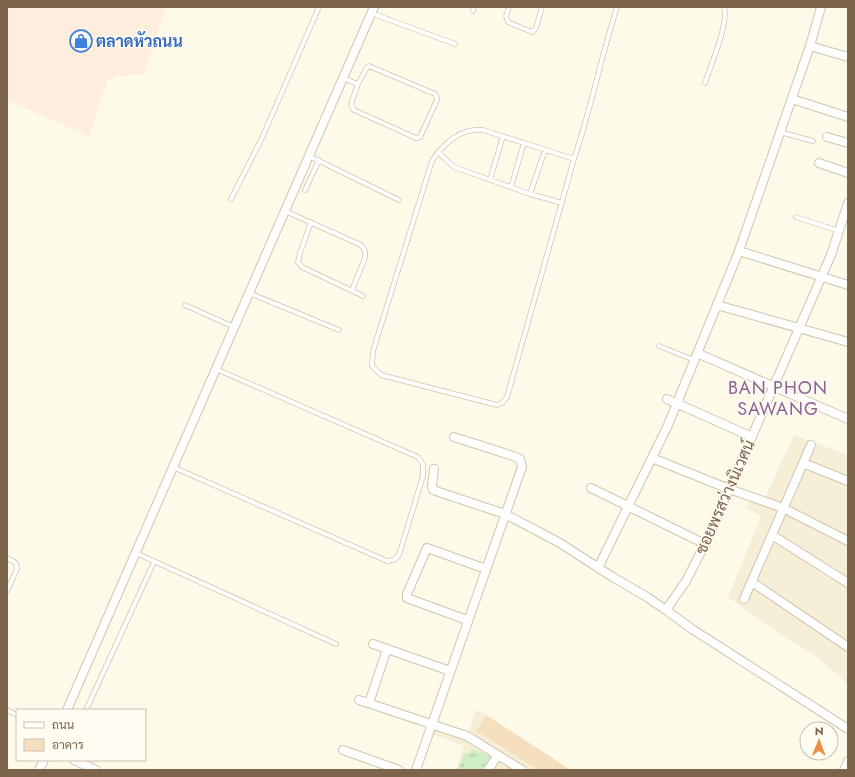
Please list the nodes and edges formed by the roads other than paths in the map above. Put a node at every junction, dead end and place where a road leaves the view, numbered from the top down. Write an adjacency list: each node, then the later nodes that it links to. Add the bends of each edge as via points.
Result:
1 (319, 7): 33 (lane, via 262,138)
2 (509, 7): 3 (lane, via 506,16 508,22 532,32 536,28)
3 (542, 7)
4 (617, 7): 25 (lane)
5 (724, 7): 12 (lane, via 724,26)
6 (821, 7): 9 (street)
7 (372, 10): 8 (lane); 11 (street)
8 (455, 44)
9 (810, 46): 10 (street); 14 (street)
10 (848, 57)
11 (343, 77): 13 (lane); 24 (street)
12 (705, 83)
13 (358, 84): 13 (lane, via 369,66 435,94 437,100 420,137 416,138 354,110 351,104)
14 (792, 99): 15 (street); 16 (street)
15 (848, 117)
16 (780, 132): 19 (lane); 41 (street)
17 (503, 136): 20 (lane); 23 (lane, via 475,129 451,139); 29 (lane)
18 (827, 137): 21 (street)
19 (813, 141)
20 (524, 143): 22 (lane); 30 (lane)
21 (848, 143)
22 (545, 150): 25 (lane); 32 (lane)
23 (438, 152): 29 (lane, via 454,167); 35 (lane, via 432,161 373,351 372,366 381,375 497,405 502,403 507,397)
24 (308, 156): 26 (lane); 37 (street)
25 (574, 159): 35 (lane)
26 (318, 160): 31 (lane); 34 (lane)
27 (819, 163): 28 (street)
28 (848, 173)
29 (490, 180): 30 (lane)
30 (511, 187): 32 (lane)
31 (305, 190)
32 (530, 194): 35 (lane)
33 (231, 199)
34 (399, 200)
35 (562, 203)
36 (848, 203): 40 (street, ซอยพรสว่างนิเวศน์)
37 (285, 211): 39 (lane); 45 (street)
38 (796, 217): 40 (lane)
39 (311, 222): 44 (lane, via 361,245 364,258); 44 (lane, via 298,262 302,267)
40 (843, 228): 42 (street, ซอยพรสว่างนิเวศน์)
41 (738, 251): 42 (street); 48 (street)
42 (821, 278): 43 (street); 50 (street, ซอยพรสว่างนิเวศน์)
43 (848, 285)
44 (352, 290): 46 (lane)
45 (249, 293): 49 (street); 51 (lane)
46 (363, 296)
47 (185, 305): 49 (lane)
48 (717, 305): 50 (street); 54 (street)
49 (234, 327): 55 (street)
50 (799, 328): 52 (street); 56 (street, ซอยพรสว่างนิเวศน์)
51 (339, 330)
52 (848, 342)
53 (659, 346): 54 (lane)
54 (696, 357): 56 (street); 58 (street)
55 (216, 369): 65 (street); 65 (lane, via 418,457 423,464 423,476 399,555 394,560 387,561)
56 (773, 388): 59 (street); 61 (street, ซอยพรสว่างนิเวศน์)
57 (666, 399): 58 (street)
58 (677, 404): 61 (street); 63 (street)
59 (848, 420)
60 (454, 436): 72 (street, via 520,459 522,467)
61 (752, 437): 69 (street, ซอยพรสว่างนิเวศน์)
62 (811, 445): 64 (street)
63 (652, 458): 69 (street); 70 (street)
64 (803, 463): 67 (street); 71 (street)
65 (173, 467): 76 (street)
66 (434, 470): 72 (street, via 433,490)
67 (848, 481)
68 (591, 488): 70 (street)
69 (729, 489): 71 (street); 75 (street, ซอยพรสว่างนิเวศน์)
70 (628, 506): 75 (street); 79 (street)
71 (783, 508): 73 (street); 74 (street)
72 (505, 514): 79 (street, via 560,543); 80 (street)
73 (772, 535): 81 (street); 82 (street)
74 (848, 541)
75 (705, 544): 85 (street, ซอยพรสว่างนิเวศน์, via 686,581)
76 (135, 553): 78 (lane); 94 (street)
77 (7, 558): 83 (lane, via 16,563 17,569)
78 (154, 562): 87 (lane); 95 (lane)
79 (598, 568): 85 (street)
80 (486, 569): 86 (street); 86 (street, via 427,548 406,594 407,598)
81 (752, 582): 84 (street); 89 (street)
82 (848, 583)
83 (7, 591)
84 (744, 599)
85 (666, 610): 99 (street)
86 (467, 620): 91 (street)
87 (336, 644)
88 (373, 644): 90 (street)
89 (848, 648)
90 (387, 649): 91 (street); 93 (street)
91 (450, 671): 98 (street)
92 (359, 700): 93 (street)
93 (369, 703): 98 (street)
94 (67, 709)
95 (86, 709)
96 (7, 710): 97 (lane)
97 (16, 714)
98 (432, 724): 101 (street, via 467,736); 108 (street)
99 (848, 729)
100 (343, 750): 107 (street)
101 (498, 755): 109 (street); 110 (street)
102 (44, 761): 105 (street)
103 (76, 761): 106 (street)
104 (848, 761): 111 (street)
105 (39, 770)
106 (96, 770)
107 (398, 770)
108 (416, 770)
109 (488, 770)
110 (522, 770)
111 (844, 770)

